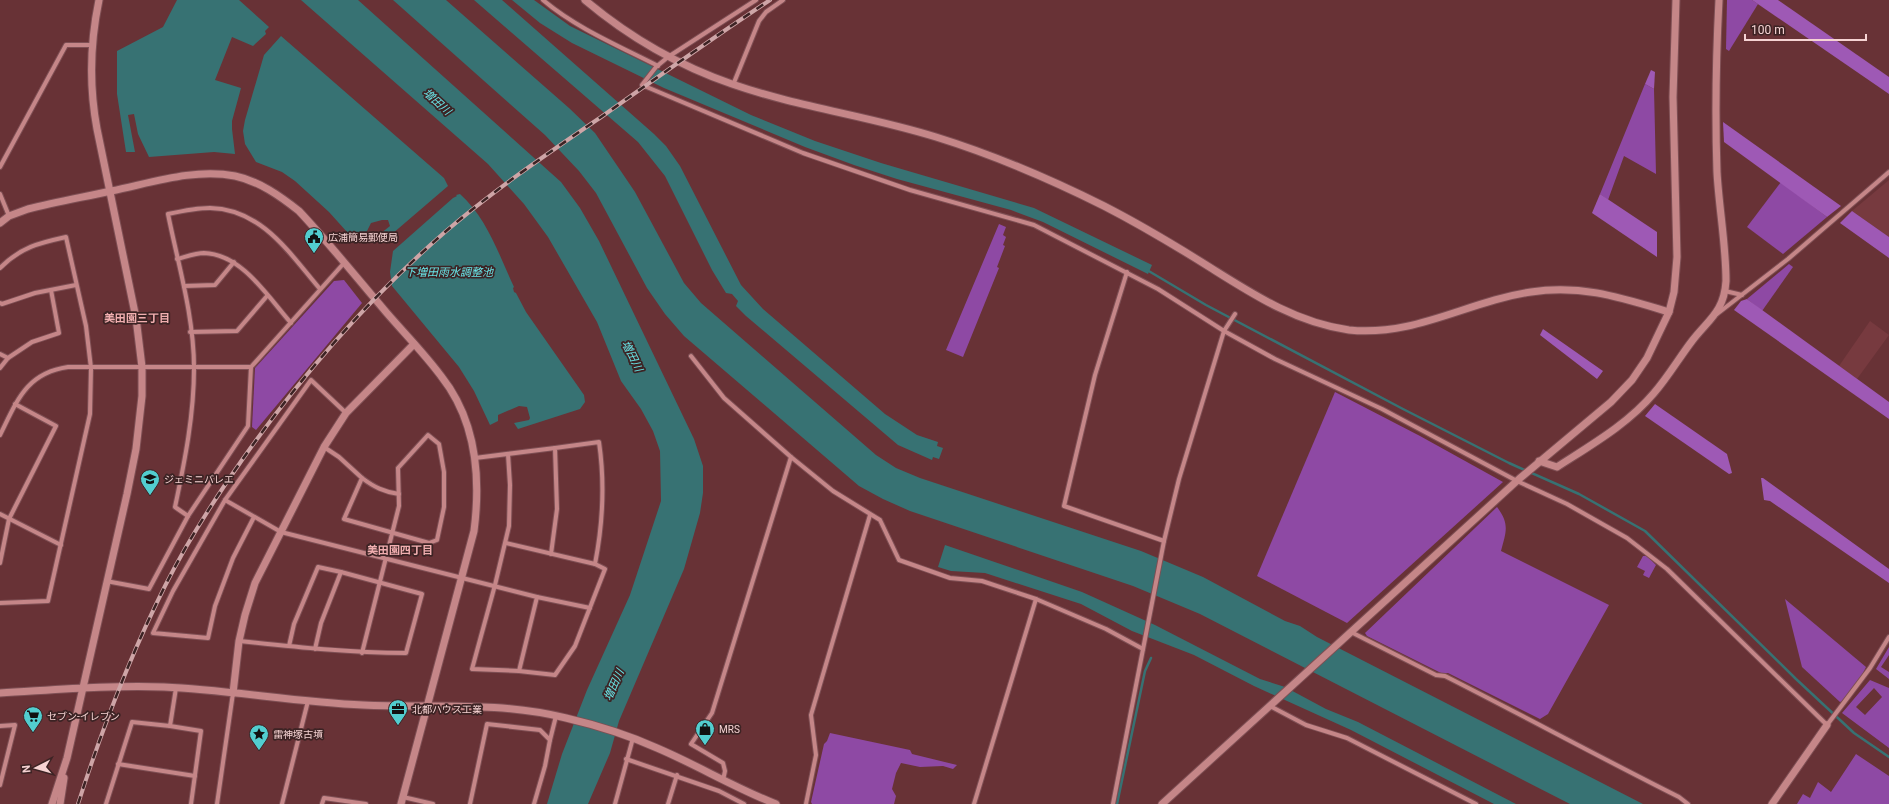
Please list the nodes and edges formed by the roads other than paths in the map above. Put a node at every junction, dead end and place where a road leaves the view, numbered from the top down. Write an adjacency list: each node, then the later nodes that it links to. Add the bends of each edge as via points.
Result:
1 (99, 0): 8 (street)
2 (543, 0): 10 (street, via 588,30)
3 (585, 0): 9 (street, via 611,22)
4 (756, 0): 9 (street)
5 (783, 0): 11 (street, via 766,12 759,21)
6 (1676, 0): 31 (street, via 1673,97 1677,257 1674,292)
7 (1719, 0): 27 (street, via 1715,86)
8 (92, 45): 12 (street, via 66,45); 14 (street, via 93,107)
9 (668, 57): 10 (street); 11 (street)
10 (657, 67): 22 (street, via 642,85 803,153 910,190 1034,225)
11 (733, 85): 31 (street, via 935,137 1005,161 1103,205 1277,307 1318,324 1351,330 1399,329 1505,298 1554,290 1602,293)
12 (0, 167)
13 (1889, 172): 28 (street, via 1788,260)
14 (109, 192): 16 (street, via 28,209); 20 (street, via 196,174 244,179 270,190 299,211); 42 (street, via 136,318)
15 (0, 194): 16 (street)
16 (9, 216): 17 (street)
17 (0, 223)
18 (177, 259): 19 (street, via 203,253); 24 (street); 25 (street, via 168,214 210,208 234,211 259,222 280,241)
19 (234, 262): 24 (street, via 215,285); 29 (street)
20 (344, 263): 25 (street); 37 (street)
21 (0, 268): 23 (street, via 12,256 29,246 66,237)
22 (1127, 272): 35 (street); 66 (street, via 1095,375 1064,506)
23 (76, 285): 26 (street); 45 (street, via 86,326)
24 (184, 286): 36 (street)
25 (320, 289): 34 (street)
26 (50, 290): 30 (street); 40 (street, via 59,333 32,342)
27 (1725, 291): 28 (street); 33 (street)
28 (1742, 295): 33 (street)
29 (267, 296): 34 (street); 36 (street, via 237,331)
30 (0, 303)
31 (1669, 312): 54 (street, via 1647,358 1632,380 1606,406)
32 (1235, 314): 35 (street)
33 (1716, 315): 54 (street, via 1690,344 1654,394 1621,424 1557,467)
34 (291, 323): 43 (street)
35 (1225, 329): 56 (street, via 1275,359 1382,409); 66 (street, via 1179,479)
36 (190, 332): 41 (street)
37 (414, 344): 47 (street); 53 (street, via 442,376 461,409)
38 (0, 354): 40 (street)
39 (691, 356): 52 (street, via 724,398)
40 (8, 358): 44 (street)
41 (194, 366): 42 (street); 43 (street); 61 (street, via 189,438 175,506)
42 (142, 367): 45 (street); 75 (street, via 142,396 136,449)
43 (251, 367): 61 (street, via 248,426)
44 (0, 368)
45 (91, 368): 46 (street, via 68,367 46,372 24,390); 68 (street, via 90,414)
46 (16, 404): 48 (street); 63 (street, via 56,426)
47 (346, 413): 49 (street); 58 (street, via 311,380)
48 (0, 435)
49 (324, 447): 55 (street); 64 (street)
50 (555, 448): 51 (street); 69 (street, via 557,508); 72 (street, via 599,442 603,472 603,509)
51 (508, 454): 53 (street); 67 (street, via 510,504)
52 (791, 457): 60 (street, via 833,491); 108 (street, via 712,713 691,744 723,763)
53 (475, 458): 74 (street, via 477,508 474,531)
54 (1538, 461): 56 (street)
55 (362, 478): 57 (street, via 385,492); 65 (street, via 344,520)
56 (1518, 480): 82 (street); 98 (street, via 1567,504 1632,542 1667,569)
57 (399, 494): 65 (street, via 399,506); 65 (street, via 398,468 428,435 439,444 444,472 444,507 437,540 429,543)
58 (225, 500): 62 (street); 62 (street, via 173,591 153,634 208,638 215,606 233,558)
59 (0, 514): 63 (street)
60 (870, 515): 79 (street, via 880,520 899,560 950,578 982,581); 126 (street, via 811,715 816,755)
61 (188, 516): 75 (street, via 149,589)
62 (254, 517): 64 (street)
63 (9, 519): 68 (street); 71 (street)
64 (281, 532): 70 (street); 84 (street, via 255,583)
65 (392, 534): 70 (street)
66 (1164, 541): 86 (street)
67 (506, 542): 69 (street); 77 (street)
68 (61, 545): 80 (street, via 48,601)
69 (551, 554): 72 (street)
70 (386, 557): 74 (street); 76 (street)
71 (0, 563)
72 (595, 564): 81 (street, via 605,569)
73 (341, 572): 76 (street); 85 (street, via 318,567 294,624); 87 (street, via 321,623)
74 (461, 576): 77 (street); 96 (street)
75 (106, 581): 90 (street)
76 (379, 582): 88 (street); 88 (street, via 422,594 406,653)
77 (495, 585): 78 (street); 89 (street, via 472,669)
78 (537, 597): 81 (street); 89 (street)
79 (1036, 599): 86 (street); 127 (street)
80 (0, 603)
81 (590, 608): 89 (street, via 575,646 555,676)
82 (1351, 632): 95 (street); 131 (street, via 1536,722)
83 (1889, 637): 98 (street, via 1870,668)
84 (240, 641): 85 (street); 93 (street)
85 (289, 646): 87 (street)
86 (1144, 647): 128 (street)
87 (316, 650): 88 (street)
88 (362, 653)
89 (519, 671)
90 (83, 688): 91 (street); 92 (street); 103 (street)
91 (176, 688): 93 (street); 100 (street)
92 (0, 693)
93 (233, 693): 94 (street); 115 (street)
94 (308, 701): 96 (street); 116 (street)
95 (1272, 705): 129 (street); 130 (street, via 1306,725 1347,738)
96 (427, 707): 97 (street, via 500,708); 110 (street)
97 (556, 716): 101 (street); 102 (street)
98 (1829, 723): 132 (street)
99 (0, 726): 109 (street, via 15,725)
100 (170, 726): 105 (street, via 132,722); 107 (street, via 201,731)
101 (633, 738): 104 (street); 108 (street)
102 (550, 740): 120 (street, via 540,730 487,724); 121 (street)
103 (67, 758): 111 (street); 112 (street)
104 (626, 759): 106 (street); 122 (street)
105 (118, 764): 107 (street); 113 (street)
106 (677, 775): 123 (street); 124 (street)
107 (195, 776): 114 (street)
108 (723, 780): 125 (street)
109 (0, 785)
110 (402, 800): 119 (street)
111 (52, 804)
112 (60, 804)
113 (106, 804)
114 (191, 804)
115 (217, 804)
116 (282, 804)
117 (322, 804): 118 (street, via 324,798)
118 (366, 804)
119 (433, 804)
120 (470, 804)
121 (534, 804)
122 (614, 804)
123 (668, 804)
124 (744, 804)
125 (773, 804)
126 (806, 804)
127 (974, 804)
128 (1112, 804)
129 (1162, 804)
130 (1476, 804)
131 (1688, 804)
132 (1772, 804)

